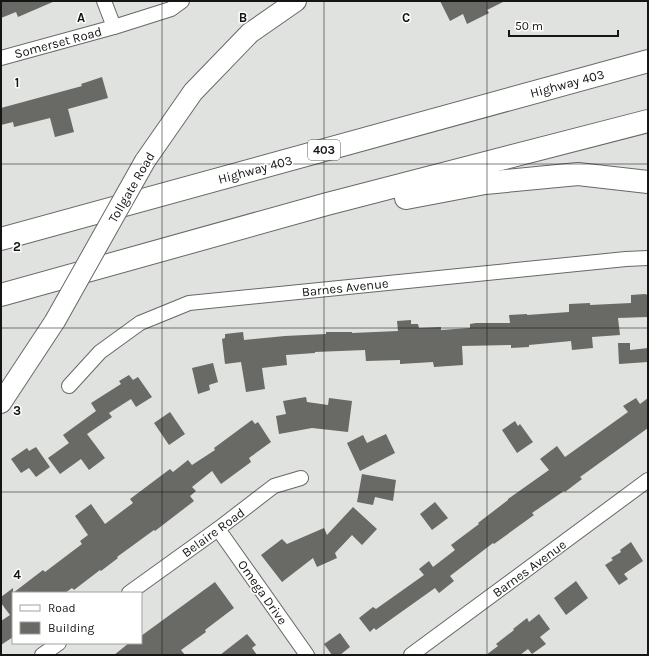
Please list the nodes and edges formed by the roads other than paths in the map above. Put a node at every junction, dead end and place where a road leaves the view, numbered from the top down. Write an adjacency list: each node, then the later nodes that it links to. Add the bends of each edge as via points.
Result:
1 (104, 1): 4 (street)
2 (182, 1): 4 (street, Somerset Road, via 172,9)
3 (296, 1): 14 (main road, Tollgate Road, bridge, via 250,33 192,92 145,161 55,321)
4 (114, 27): 5 (street, Somerset Road)
5 (1, 58)
6 (648, 61): 10 (highway, Highway 403 / 403)
7 (648, 121): 9 (highway)
8 (648, 182): 9 (highway, via 578,174 485,183 366,205)
9 (327, 204): 12 (highway)
10 (1, 239)
11 (648, 258): 13 (street, Barnes Avenue, via 189,303 140,323 100,352)
12 (1, 295)
13 (69, 386)
14 (1, 403)
15 (301, 478): 17 (street, Belaire Road, via 274,486)
16 (648, 480): 22 (street, Barnes Avenue)
17 (218, 529): 18 (street, Belaire Road); 21 (street, Omega Drive)
18 (130, 592)
19 (58, 644): 20 (street)
20 (42, 655)
21 (307, 655)
22 (411, 655)

